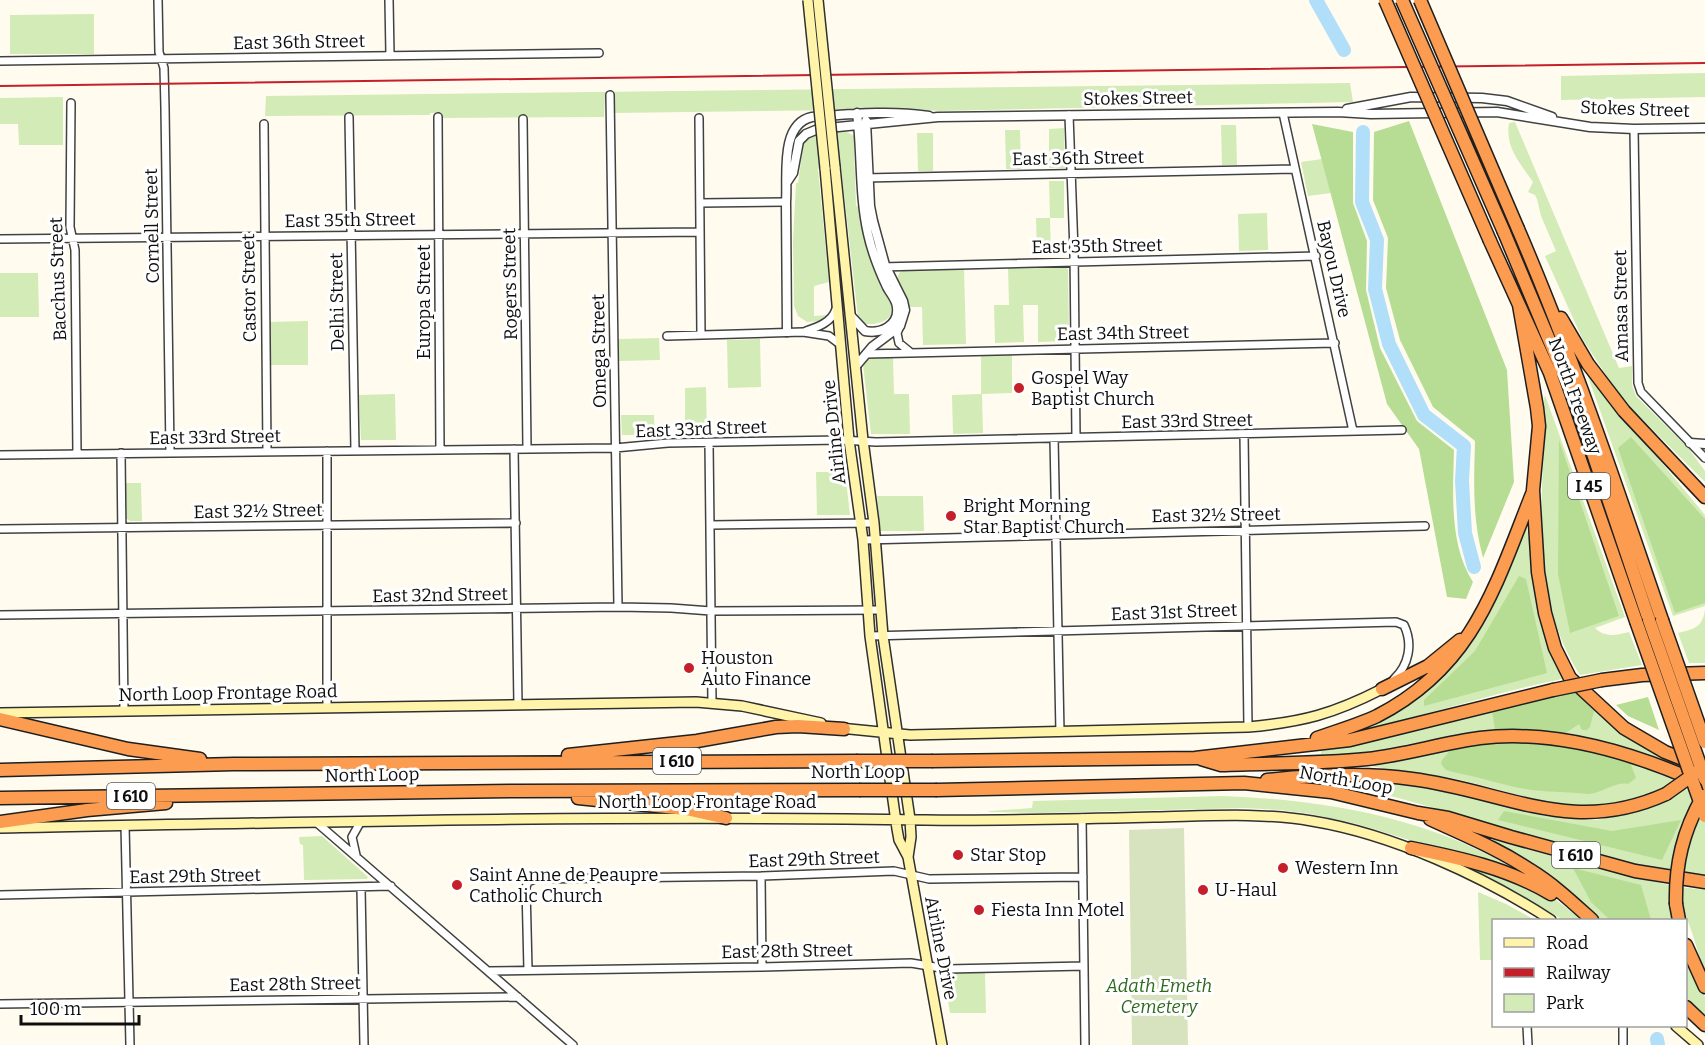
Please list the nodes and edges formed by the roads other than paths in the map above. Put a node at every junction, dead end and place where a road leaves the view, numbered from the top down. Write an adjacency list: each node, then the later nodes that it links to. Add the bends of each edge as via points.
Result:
1 (158, 0): 10 (street, Cornell Street)
2 (389, 0): 9 (street)
3 (808, 0): 28 (main road, Airline Drive, bridge)
4 (818, 0): 28 (main road, Airline Drive, bridge)
5 (1385, 0): 49 (highway, North Freeway / I 45, bridge)
6 (1402, 0): 106 (highway, North Freeway, bridge, via 1578,409)
7 (1420, 0): 47 (highway, North Freeway / I 45, bridge)
8 (599, 53): 9 (street, East 36th Street)
9 (390, 55): 10 (street, East 36th Street)
10 (161, 58): 11 (street, East 36th Street); 40 (street, Cornell Street)
11 (0, 61)
12 (610, 95): 36 (street, Omega Street)
13 (71, 103): 42 (street, Bacchus Street)
14 (1338, 112): 16 (street, Stokes Street); 23 (street, Stokes Street, via 1497,112); 23 (street, Stokes Street, via 1411,98 1482,98 1507,101)
15 (861, 113): 20 (street, Stokes Street); 25 (street); 32 (street, Stokes Street, via 803,119 790,139 785,174)
16 (1284, 113): 17 (street, Stokes Street); 29 (street, Bayou Drive)
17 (1069, 116): 20 (street, Stokes Street); 30 (street)
18 (349, 117): 39 (street, Delhi Street)
19 (438, 117): 37 (street, Europa Street)
20 (938, 117): 25 (street, Stokes Street)
21 (699, 118): 34 (street)
22 (523, 119): 38 (street, Rogers Street)
23 (1564, 123): 27 (street, Stokes Street)
24 (264, 124): 41 (street, Castor Street)
25 (863, 125): 31 (street); 32 (street, Stokes Street, via 818,129 806,134 797,144)
26 (1705, 128): 27 (street, Stokes Street)
27 (1634, 129): 70 (street, Amasa Street, via 1638,383 1641,392)
28 (830, 168): 48 (main road, Airline Drive); 50 (main road, Airline Drive)
29 (1295, 169): 30 (street, East 36th Street); 44 (street, Bayou Drive)
30 (1072, 173): 31 (street, East 36th Street); 45 (street)
31 (865, 178): 46 (street, via 863,207 869,236)
32 (788, 182): 33 (street)
33 (786, 202): 34 (street); 52 (street)
34 (700, 203): 35 (street)
35 (700, 232): 36 (street, East 35th Street); 54 (street)
36 (612, 233): 38 (street, East 35th Street); 73 (street, Omega Street)
37 (438, 234): 38 (street, East 35th Street); 39 (street, East 35th Street); 76 (street, Europa Street)
38 (525, 234): 72 (street, Rogers Street)
39 (351, 235): 41 (street, East 35th Street); 75 (street, Delhi Street)
40 (168, 237): 41 (street, East 35th Street); 42 (street, East 35th Street); 79 (street, Cornell Street)
41 (263, 237): 77 (street, Castor Street)
42 (72, 238): 43 (street, East 35th Street); 81 (street, Bacchus Street)
43 (0, 239)
44 (1316, 256): 45 (street, East 35th Street); 56 (street, Bayou Drive)
45 (1075, 261): 46 (street, East 35th Street); 58 (street)
46 (882, 266): 50 (street, via 897,307 889,327 879,332 865,331); 51 (street, via 905,306)
47 (1544, 288): 85 (highway, via 1588,364 1624,411); 106 (highway, North Freeway / I 45, via 1590,410)
48 (838, 302): 53 (street, via 833,317); 57 (main road, Airline Drive)
49 (1519, 305): 84 (highway, via 1539,426); 140 (highway, North Freeway / I 45, bridge, via 1550,373)
50 (850, 315): 61 (main road, Airline Drive)
51 (900, 327): 59 (street, via 899,343); 60 (street, Airline Drive)
52 (787, 332): 53 (street); 54 (street)
53 (803, 332): 57 (street, via 829,336)
54 (701, 335): 55 (street)
55 (667, 336)
56 (1335, 343): 58 (street, East 34th Street); 63 (street, Bayou Drive)
57 (842, 346): 67 (main road, Airline Drive)
58 (1076, 349): 59 (street, East 34th Street); 65 (street)
59 (913, 353): 60 (street, East 34th Street)
60 (866, 354): 61 (street, Airline Drive)
61 (856, 366): 68 (main road, Airline Drive)
62 (1402, 430): 63 (street, East 33rd Street)
63 (1353, 431): 64 (street, East 33rd Street)
64 (1244, 434): 65 (street, East 33rd Street); 94 (street)
65 (1076, 437): 66 (street, East 33rd Street)
66 (1054, 438): 68 (street, East 33rd Street); 95 (street)
67 (849, 440): 68 (street, East 33rd Street); 69 (street, East 33rd Street); 87 (main road, Airline Drive)
68 (863, 440): 88 (main road, Airline Drive)
69 (709, 443): 73 (street, East 33rd Street); 90 (street)
70 (1690, 443): 71 (street); 83 (street, Amasa Street)
71 (1705, 444)
72 (527, 448): 73 (street, East 33rd Street); 74 (street, East 33rd Street)
73 (615, 448): 98 (street, Omega Street)
74 (514, 449): 76 (street, East 33rd Street); 86 (street)
75 (355, 450): 76 (street, East 33rd Street); 78 (street, East 33rd Street)
76 (440, 450)
77 (267, 451): 78 (street, East 33rd Street); 79 (street, East 33rd Street)
78 (327, 451): 89 (street)
79 (170, 452): 80 (street, East 33rd Street)
80 (121, 453): 81 (street, East 33rd Street); 92 (street)
81 (77, 454): 82 (street, East 33rd Street)
82 (0, 455)
83 (1704, 460)
84 (1533, 490): 109 (highway, via 1490,599); 130 (highway, via 1545,613 1570,678 1624,728 1665,752)
85 (1705, 497)
86 (516, 523): 89 (street, East 32½ Street); 99 (street)
87 (862, 523): 88 (street); 90 (street); 96 (main road, Airline Drive)
88 (874, 523): 97 (main road, Airline Drive)
89 (327, 525): 92 (street, East 32½ Street); 102 (street)
90 (711, 525): 103 (street)
91 (1425, 526): 94 (street, East 32½ Street)
92 (122, 528): 93 (street, East 32½ Street); 104 (street)
93 (0, 529)
94 (1246, 530): 95 (street, East 32½ Street); 107 (street)
95 (1056, 534): 97 (street, East 32½ Street); 108 (street)
96 (863, 540): 97 (street, East 32½ Street); 100 (main road, Airline Drive)
97 (876, 540): 101 (main road, Airline Drive)
98 (618, 607): 99 (street, East 32nd Street); 103 (street, East 32nd Street)
99 (517, 609): 102 (street, East 32nd Street); 115 (street)
100 (867, 609): 101 (street, East 32nd Street); 103 (street, East 32nd Street); 110 (main road, Airline Drive)
101 (880, 610): 111 (main road, Airline Drive)
102 (327, 611): 104 (street, East 32nd Street); 116 (street)
103 (711, 611): 114 (street)
104 (123, 614): 105 (street, East 32nd Street); 117 (street)
105 (0, 615)
106 (1656, 620): 125 (highway, North Freeway / I 45, bridge); 132 (highway, North Freeway, bridge)
107 (1248, 625): 108 (street, East 31st Street); 113 (street, East 31st Street, via 1402,623 1406,628 1408,661); 120 (street)
108 (1058, 631): 111 (street, East 31st Street); 123 (street)
109 (1471, 632): 113 (highway, via 1436,660); 126 (highway, via 1434,677 1402,701 1376,716)
110 (870, 636): 111 (street, East 31st Street); 122 (main road, Airline Drive)
111 (883, 636): 124 (main road, Airline Drive)
112 (1705, 673): 126 (highway, North Loop / I 610, bridge, via 1602,680 1350,740)
113 (1382, 689): 120 (main road, North Loop Frontage Road, via 1350,706 1302,721)
114 (712, 702): 115 (main road, North Loop Frontage Road); 121 (main road, North Loop Frontage Road)
115 (518, 705): 116 (main road, North Loop Frontage Road)
116 (327, 708): 117 (main road, North Loop Frontage Road)
117 (124, 711): 118 (main road, North Loop Frontage Road)
118 (0, 713)
119 (0, 719): 129 (highway, via 128,749)
120 (1248, 727): 123 (main road, North Loop Frontage Road)
121 (844, 729): 122 (main road, North Loop Frontage Road); 128 (highway, via 776,727 697,741)
122 (885, 732): 124 (main road, North Loop Frontage Road); 143 (main road, Airline Drive)
123 (1060, 732): 124 (main road, North Loop Frontage Road)
124 (898, 733): 144 (main road, Airline Drive)
125 (1705, 742)
126 (1299, 744): 127 (highway, North Loop / I 610)
127 (1195, 758): 128 (highway, North Loop / I 610, bridge); 134 (highway, via 1221,765 1368,759 1509,736 1596,746)
128 (499, 762): 129 (highway, North Loop / I 610)
129 (234, 764): 131 (highway, North Loop / I 610)
130 (1705, 767): 133 (highway, bridge, via 1666,794 1641,804 1577,813 1412,778 1300,776)
131 (0, 770)
132 (1705, 779)
133 (1244, 783): 135 (highway, North Loop / I 610, bridge, via 937,790); 139 (highway, North Loop / I 610, via 1331,792)
134 (1705, 785)
135 (517, 791): 137 (highway, North Loop / I 610); 141 (highway, via 686,809)
136 (1705, 793): 164 (highway, bridge, via 1681,846 1676,882)
137 (261, 795): 138 (highway, North Loop / I 610); 146 (highway)
138 (0, 798)
139 (1418, 813): 156 (highway, North Loop / I 610, via 1449,818 1635,871); 163 (highway, via 1530,869)
140 (1705, 816)
141 (726, 818): 143 (main road, North Loop Frontage Road); 145 (main road, North Loop Frontage Road)
142 (1083, 818): 144 (main road, North Loop Frontage Road); 150 (main road, North Loop Frontage Road, via 1262,815 1317,821); 155 (street)
143 (896, 819): 144 (main road, North Loop Frontage Road); 152 (main road, Airline Drive, via 899,840)
144 (910, 819): 152 (main road, Airline Drive)
145 (361, 821): 147 (main road, North Loop Frontage Road); 151 (street, via 352,837)
146 (0, 822)
147 (316, 822): 148 (main road, North Loop Frontage Road); 151 (street)
148 (125, 825): 149 (main road, North Loop Frontage Road); 159 (street)
149 (0, 828)
150 (1411, 848): 161 (main road, North Loop Frontage Road, via 1486,883); 162 (highway, via 1518,876)
151 (356, 855): 157 (street)
152 (908, 857): 153 (main road, Airline Drive)
153 (910, 875): 154 (street, East 29th Street, via 894,871); 155 (street, East 29th Street, via 929,879); 166 (main road, Airline Drive)
154 (760, 876): 168 (street); 169 (street, East 29th Street, via 532,879 526,887)
155 (1083, 877): 167 (street)
156 (1705, 882)
157 (391, 886): 158 (street, East 29th Street); 170 (street)
158 (361, 888): 159 (street, East 29th Street); 173 (street)
159 (127, 892): 160 (street, East 29th Street); 174 (street)
160 (0, 895)
161 (1548, 919)
162 (1588, 919)
163 (1589, 919)
164 (1678, 919)
165 (1687, 947): 171 (highway)
166 (929, 966): 167 (street, East 28th Street); 168 (street, East 28th Street, via 911,963); 184 (main road, Airline Drive)
167 (1084, 966): 185 (street)
168 (762, 967): 169 (street, East 28th Street)
169 (528, 970): 170 (street, East 28th Street)
170 (489, 971): 172 (street)
171 (1705, 987)
172 (518, 997): 173 (street, East 28th Street); 183 (street)
173 (363, 998): 174 (street, East 28th Street); 182 (street)
174 (129, 1002): 175 (street, East 28th Street); 181 (street)
175 (0, 1004)
176 (1687, 1008): 177 (highway)
177 (1705, 1025)
178 (1527, 1027): 186 (street)
179 (1623, 1027): 187 (street)
180 (1677, 1027): 188 (main road)
181 (130, 1045)
182 (364, 1045)
183 (573, 1045)
184 (942, 1045)
185 (1085, 1045)
186 (1528, 1045)
187 (1623, 1045)
188 (1698, 1045)

